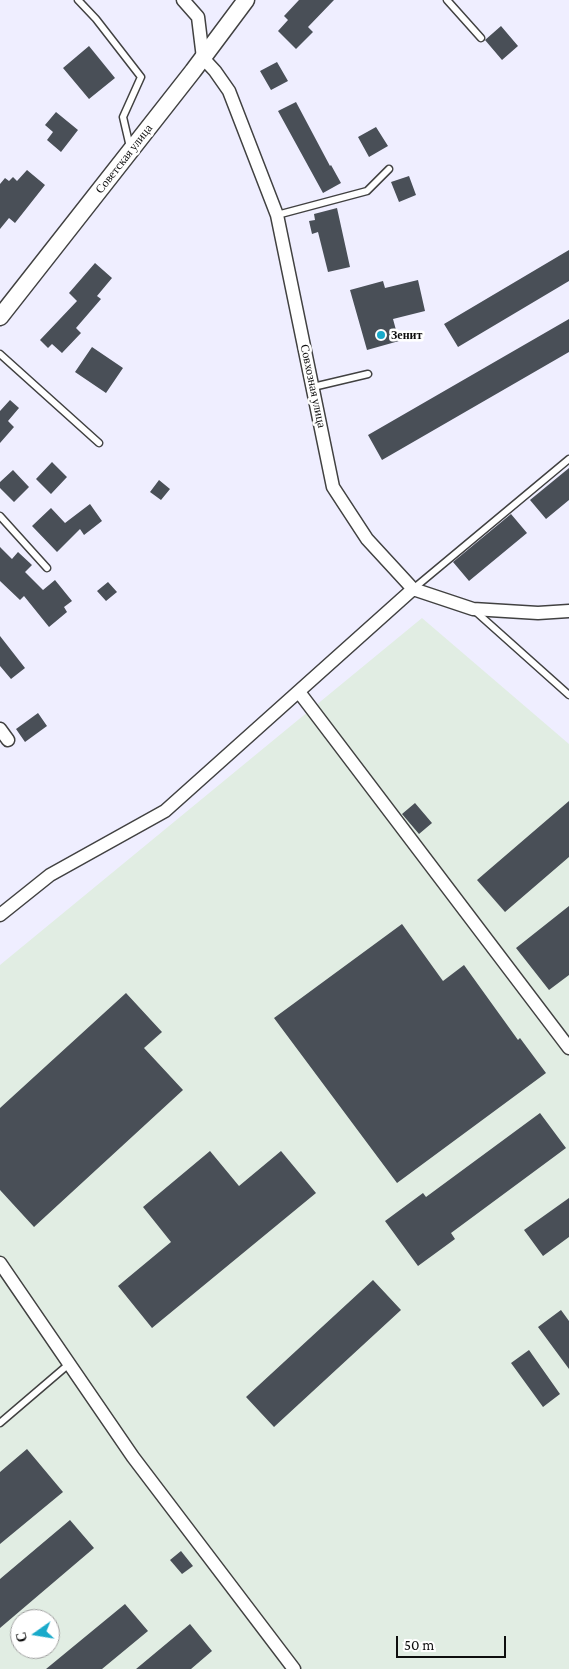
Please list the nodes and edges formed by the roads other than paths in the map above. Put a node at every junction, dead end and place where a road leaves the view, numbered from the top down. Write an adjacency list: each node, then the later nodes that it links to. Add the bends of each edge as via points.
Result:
1 (78, 0): 7 (lane, via 141,76 124,117)
2 (184, 0): 6 (street, via 198,17)
3 (246, 0): 6 (street, Советская улица)
4 (447, 0): 5 (lane)
5 (481, 38)
6 (198, 65): 7 (street, Советская улица); 9 (street, Совхозная улица, via 215,71 229,91)
7 (131, 151): 10 (street, Советская улица)
8 (389, 169): 9 (lane, via 368,191)
9 (277, 215): 13 (street, Совхозная улица)
10 (0, 317)
11 (0, 354): 14 (lane)
12 (368, 374): 13 (lane)
13 (313, 387): 18 (street, Совхозная улица, via 333,487 368,540)
14 (100, 443)
15 (569, 459): 18 (lane)
16 (0, 516): 17 (lane)
17 (47, 568)
18 (413, 589): 19 (street, Совхозная улица); 21 (street)
19 (473, 609): 20 (street, Совхозная улица, via 538,613); 22 (lane)
20 (569, 611)
21 (298, 692): 23 (street, via 165,811 50,875); 24 (street)
22 (569, 695)
23 (0, 915)
24 (569, 1048)
25 (0, 1263): 26 (street)
26 (69, 1364): 27 (lane); 28 (street, via 133,1457)
27 (0, 1423)
28 (294, 1669)

